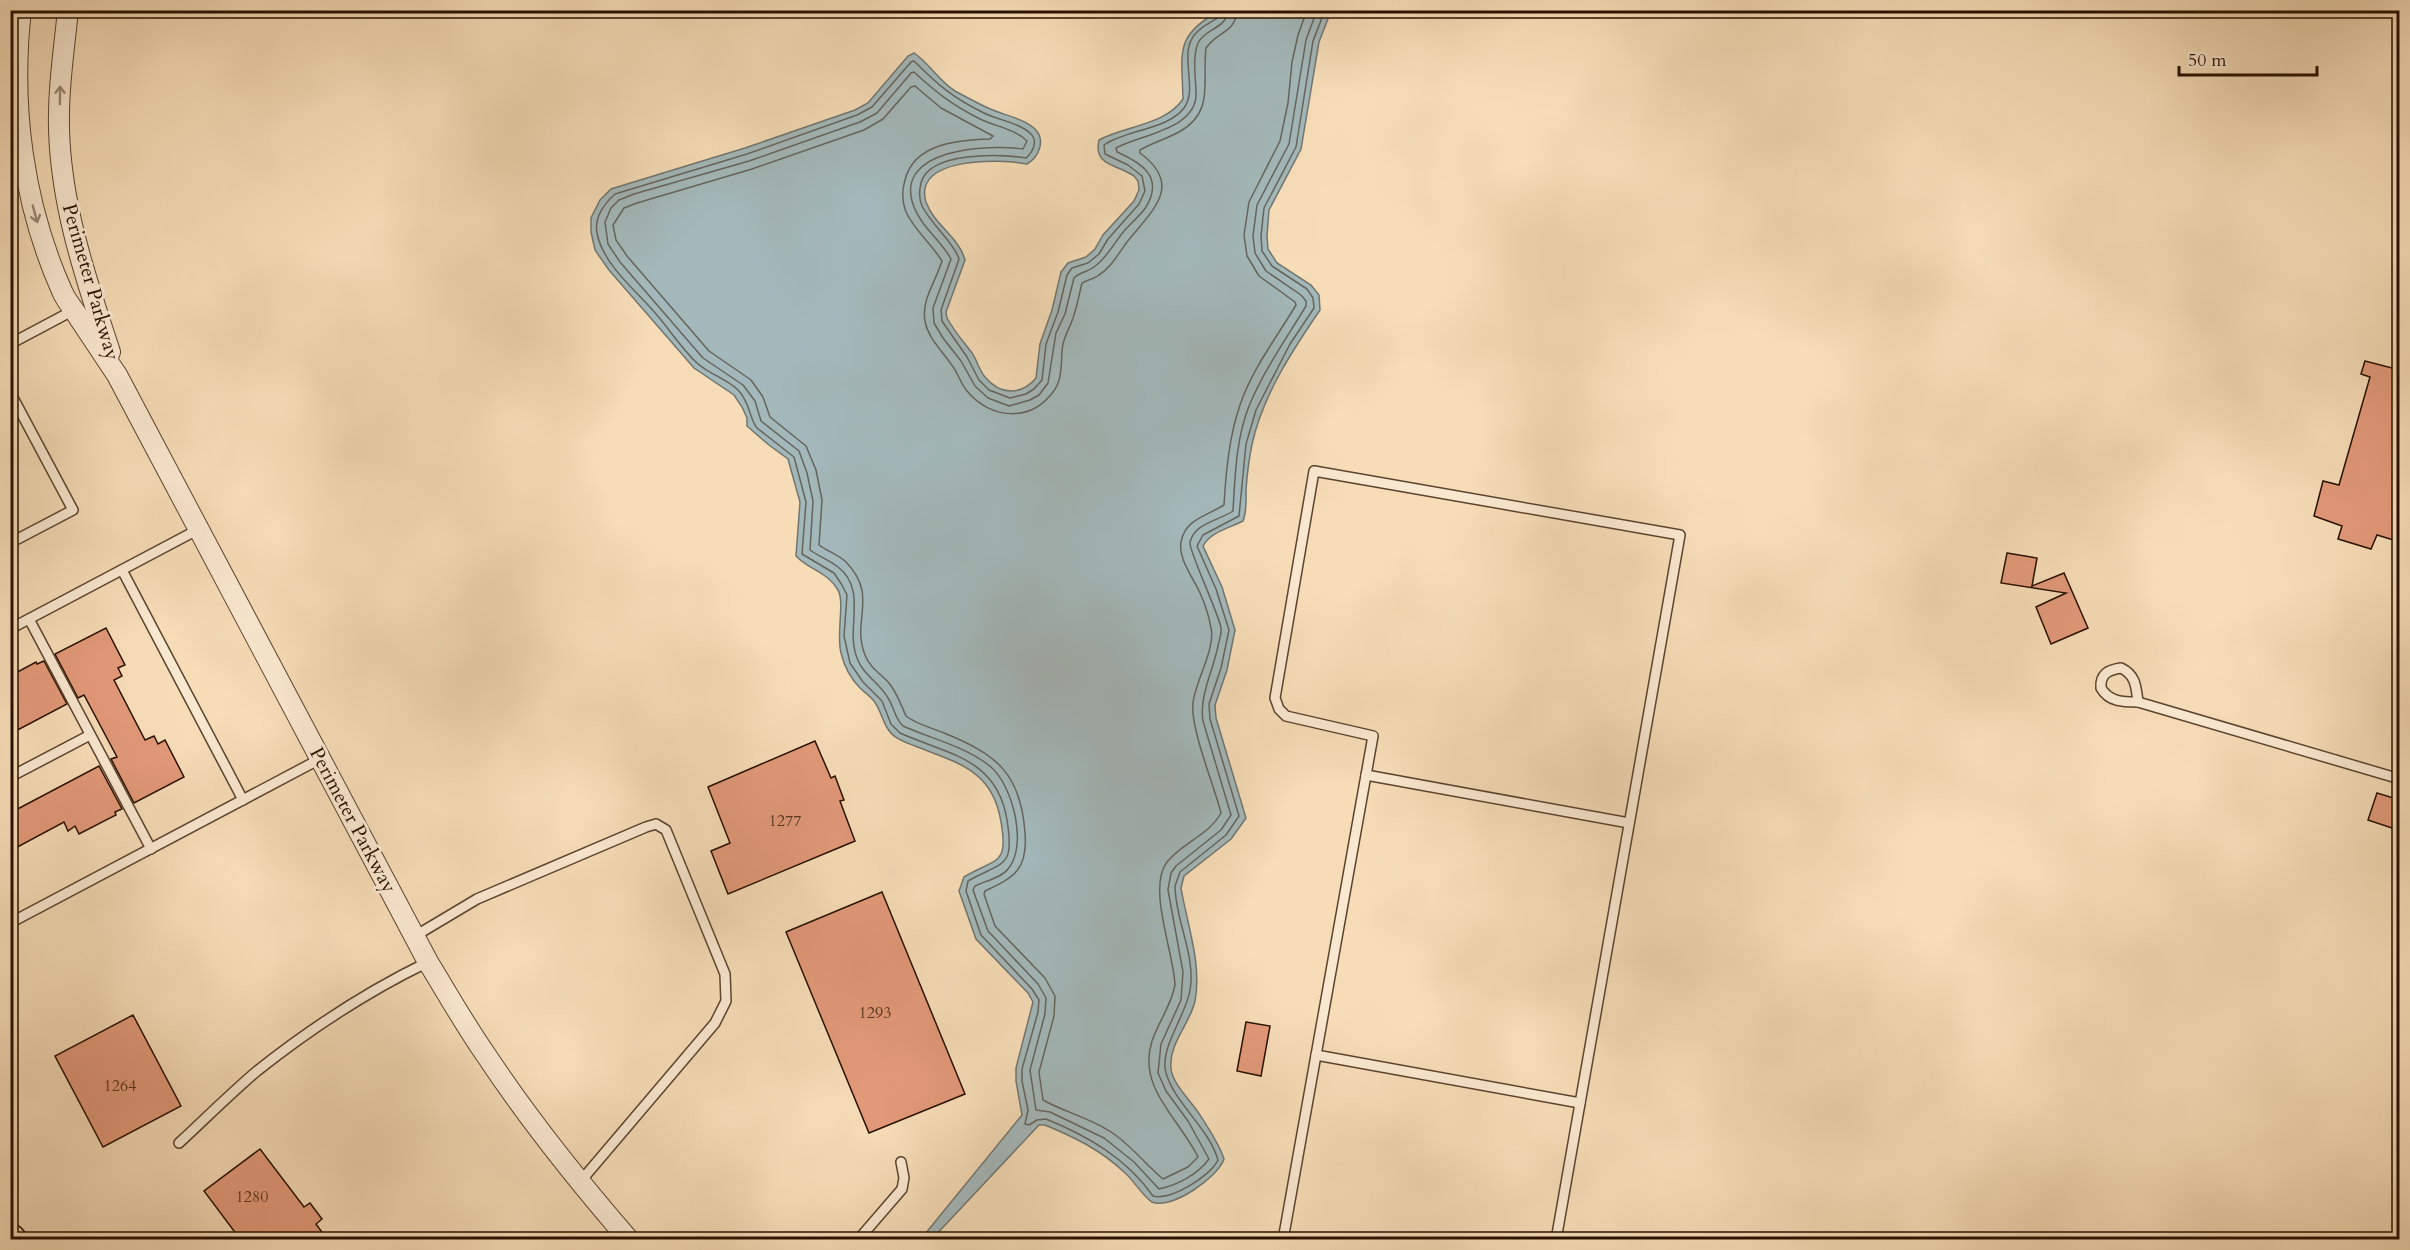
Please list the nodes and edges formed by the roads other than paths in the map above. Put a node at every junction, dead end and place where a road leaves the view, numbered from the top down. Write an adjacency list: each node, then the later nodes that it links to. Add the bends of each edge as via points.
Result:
1 (21, 10): 3 (street, Perimeter Parkway, one-way to 3, via 17,63 25,166 39,229 63,293)
2 (68, 10): 5 (street, Perimeter Parkway, one-way to 2, via 75,240 63,175 60,81)
3 (74, 310): 4 (lane); 5 (street, Perimeter Parkway)
4 (10, 344)
5 (117, 375): 7 (street, Perimeter Parkway)
6 (10, 392): 8 (lane, via 73,510)
7 (199, 529): 9 (lane); 14 (street, Perimeter Parkway)
8 (10, 543)
9 (122, 570): 10 (lane); 18 (lane)
10 (29, 619): 11 (lane); 13 (lane)
11 (10, 629)
12 (2138, 702): 12 (lane, via 2123,702 2105,694 2100,680 2105,673 2121,668 2129,671); 17 (lane)
13 (90, 735): 16 (lane); 20 (lane)
14 (320, 759): 18 (lane); 22 (street, Perimeter Parkway)
15 (1366, 775): 19 (lane); 19 (lane, via 1373,736 1286,716 1275,698 1314,471 1680,535); 24 (lane)
16 (10, 777)
17 (2400, 779)
18 (243, 800): 20 (lane)
19 (1629, 823): 25 (lane)
20 (151, 849): 21 (lane)
21 (10, 923)
22 (415, 936): 23 (street, Perimeter Parkway); 28 (lane, via 477,899 646,827 656,824 666,830 725,974 726,1001 715,1023)
23 (428, 962): 26 (lane, via 388,981 258,1071); 28 (street, Perimeter Parkway, via 484,1053)
24 (1316, 1055): 25 (lane); 31 (lane)
25 (1580, 1103): 32 (lane)
26 (179, 1143)
27 (900, 1162): 30 (lane, via 902,1189)
28 (580, 1182): 29 (street, Perimeter Parkway)
29 (629, 1239)
30 (858, 1239)
31 (1283, 1239)
32 (1556, 1239)

